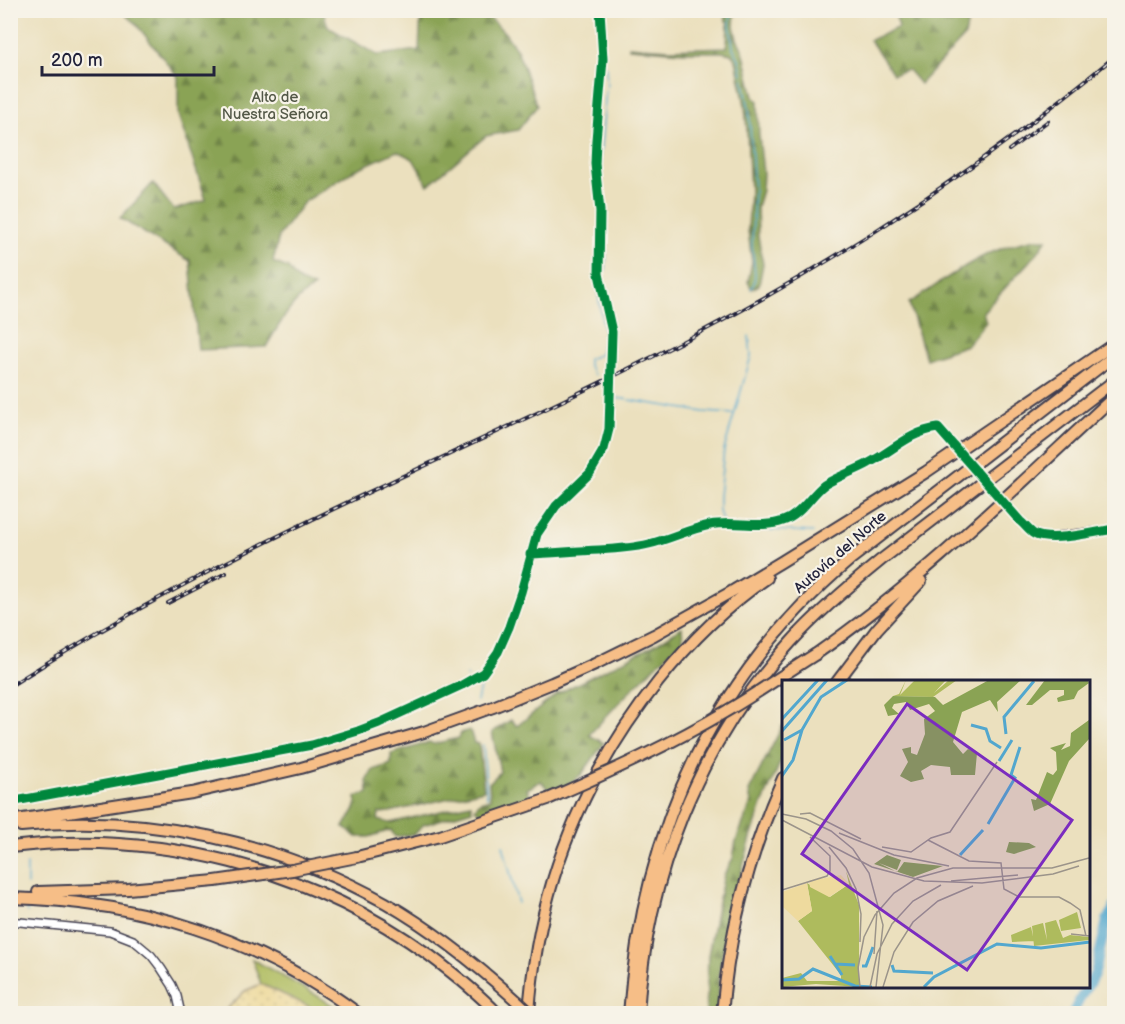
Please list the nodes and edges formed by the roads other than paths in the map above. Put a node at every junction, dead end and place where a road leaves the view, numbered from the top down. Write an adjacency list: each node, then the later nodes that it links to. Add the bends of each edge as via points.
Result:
1 (600, 10): 9 (street, bridge, via 603,59 595,164 600,211 599,273 612,332 609,429 591,473 556,506 537,534)
2 (1114, 344): 6 (highway)
3 (1114, 356): 23 (highway, Autovía del Norte, via 830,577 779,629 734,688 710,727 670,815 644,902)
4 (1114, 381): 24 (highway, via 850,585 791,642 747,696 702,771 670,848 648,932)
5 (1114, 397): 7 (highway)
6 (927, 472): 13 (highway, via 654,635 500,704 390,743 266,777 192,793); 22 (highway, via 786,564 734,603 687,648 641,704 602,765 563,848 539,934)
7 (978, 523): 10 (highway, via 895,608); 16 (highway, bridge, via 884,603 816,654 729,710 610,772 548,799 440,836 292,870 128,889)
8 (1114, 529): 9 (street, bridge, via 1049,537 1034,534 938,428 907,438 886,454 837,478 783,521 709,525 628,548)
9 (530, 554): 12 (street, via 514,614 498,652 483,673 462,685 368,727 312,746)
10 (838, 680)
11 (782, 780): 25 (highway, via 759,836 733,928)
12 (10, 802)
13 (10, 821)
14 (10, 827): 22 (highway, bridge, via 59,823 144,826 190,832 274,853 387,904 451,946)
15 (10, 847): 19 (highway, via 87,842 129,844 196,853 262,870 381,923 447,968)
16 (10, 893)
17 (10, 898): 21 (highway, via 84,903 197,927 290,969)
18 (10, 921): 20 (street, via 110,931 134,940 151,955 172,985)
19 (497, 1012)
20 (181, 1014)
21 (359, 1014)
22 (530, 1014)
23 (629, 1014)
24 (638, 1014)
25 (722, 1014)

